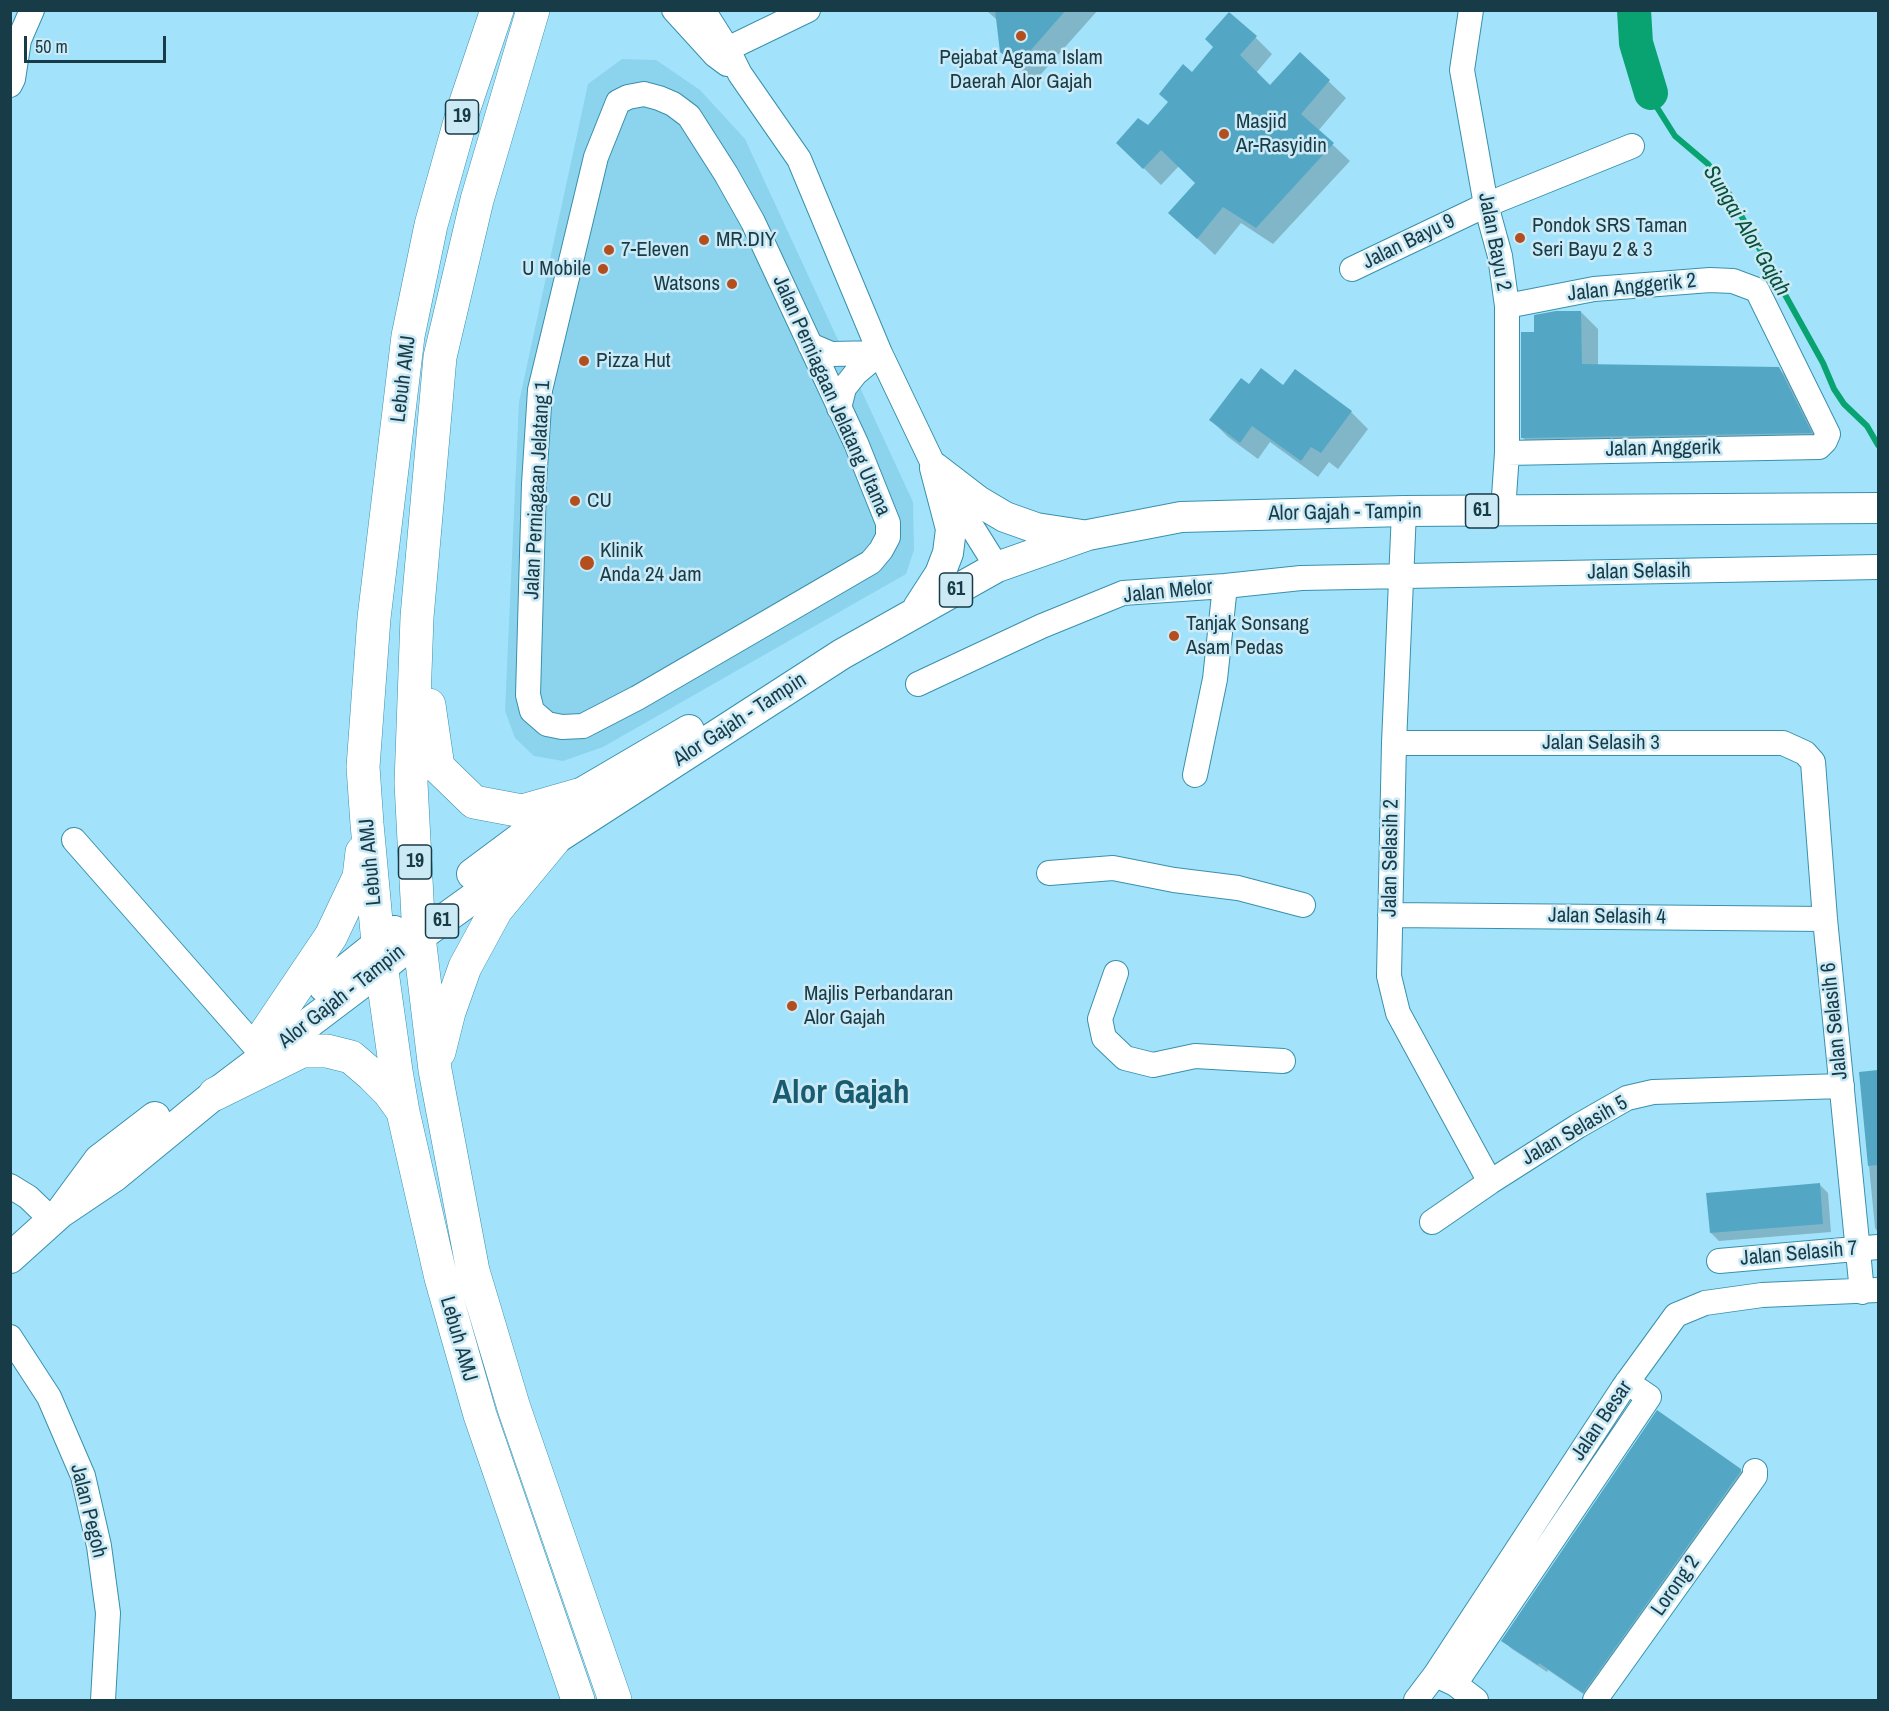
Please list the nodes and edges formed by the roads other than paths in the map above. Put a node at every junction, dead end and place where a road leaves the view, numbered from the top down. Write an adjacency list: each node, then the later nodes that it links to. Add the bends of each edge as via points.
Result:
1 (32, 10): 10 (street, via 19,40)
2 (482, 10): 12 (highway)
3 (497, 10): 12 (highway, Lebuh AMJ / 19)
4 (533, 10): 32 (highway, Lebuh AMJ / 19, via 477,200 440,357)
5 (674, 10): 9 (street)
6 (703, 10): 9 (street)
7 (1471, 10): 14 (street, Jalan Bayu 2, via 1462,70)
8 (805, 11): 9 (street)
9 (721, 52): 18 (street, via 799,159)
10 (10, 85)
11 (638, 95): 17 (street, Jalan Perniagaan Jelatang Utama, via 659,98 689,116 753,222); 35 (street, Jalan Perniagaan Jelatang 1, via 618,102 596,157 540,390 528,695 532,711)
12 (463, 111): 40 (highway, Lebuh AMJ / 19, via 431,225 408,336 374,618 363,767)
13 (1632, 146): 14 (street, Jalan Bayu 9)
14 (1486, 205): 15 (street, Jalan Bayu 9); 16 (street, Jalan Bayu 2, via 1500,256)
15 (1352, 269)
16 (1507, 306): 20 (street, Jalan Anggerik 2, via 1594,289 1710,279 1733,281 1757,290 1828,434); 21 (street, Jalan Bayu 2)
17 (810, 345): 18 (street, via 831,354); 19 (street, Jalan Perniagaan Jelatang Utama)
18 (880, 352): 19 (street, via 844,388); 22 (street)
19 (839, 408): 35 (street, Jalan Perniagaan Jelatang Utama, via 888,523 888,537 882,550 870,562 596,720 583,726)
20 (1819, 447): 21 (street, Jalan Anggerik)
21 (1507, 453): 25 (street, Jalan Bayu 2)
22 (935, 468): 26 (main road, via 1005,518 1036,528); 27 (street); 31 (main road, via 951,529 948,553 940,574)
23 (1878, 508): 25 (main road, Alor Gajah - Tampin / 61)
24 (1404, 511): 25 (main road, Alor Gajah - Tampin / 61); 26 (main road, Alor Gajah - Tampin / 61, via 1181,517); 29 (street, Jalan Selasih 2)
25 (1503, 511)
26 (1088, 535): 27 (main road, Alor Gajah - Tampin / 61)
27 (997, 567): 31 (main road, Alor Gajah - Tampin / 61)
28 (1878, 567): 29 (street, Jalan Selasih)
29 (1400, 577): 30 (street, Jalan Melor, via 1300,578); 36 (street, Jalan Selasih 2)
30 (1225, 586): 34 (street, Jalan Melor, via 1123,593); 38 (street, via 1215,679)
31 (915, 613): 33 (main road, Alor Gajah - Tampin / 61)
32 (417, 617): 39 (highway, via 438,767 474,801 522,811); 47 (highway, Lebuh AMJ / 19, via 411,783)
33 (842, 654): 39 (main road, Alor Gajah - Tampin / 61, via 734,703); 42 (main road, Alor Gajah - Tampin / 61)
34 (918, 684)
35 (547, 724)
36 (1394, 743): 37 (street, Jalan Selasih 3, via 1783,743); 45 (street, Jalan Selasih 2)
37 (1805, 753): 46 (street, Jalan Selasih 6, via 1813,762)
38 (1195, 775)
39 (578, 795): 47 (main road, Alor Gajah - Tampin / 61)
40 (367, 824): 48 (highway, Lebuh AMJ / 19); 50 (highway, via 359,877 331,936)
41 (74, 840): 50 (street)
42 (554, 840): 47 (main road, Alor Gajah - Tampin / 61); 52 (highway, via 496,910 465,967)
43 (1049, 873): 44 (street, via 1113,868 1238,888)
44 (1304, 905)
45 (1390, 915): 46 (street, Jalan Selasih 4); 56 (street, Jalan Selasih 2, via 1389,976 1398,1013)
46 (1825, 919): 53 (street, Jalan Selasih 6)
47 (419, 925): 48 (main road, Alor Gajah - Tampin / 61); 52 (highway, Lebuh AMJ / 19)
48 (380, 955): 50 (main road, Alor Gajah - Tampin / 61); 54 (main road, Alor Gajah - Tampin / 61); 55 (highway, Lebuh AMJ / 19)
49 (1116, 974): 51 (street, via 1100,1019 1104,1038 1125,1058 1153,1065 1195,1056)
50 (260, 1039): 58 (main road, 61, via 99,1160)
51 (1283, 1061)
52 (435, 1070): 69 (highway, Lebuh AMJ / 19, via 473,1271 514,1408)
53 (1842, 1086): 56 (street, Jalan Selasih 5, via 1653,1092 1627,1098); 60 (street, Jalan Selasih 6)
54 (215, 1094): 55 (highway, via 302,1051 327,1051 351,1057 372,1074); 58 (main road, Alor Gajah - Tampin / 61, via 115,1176)
55 (403, 1112): 68 (highway, Lebuh AMJ / 19, via 441,1278 480,1415)
56 (1490, 1182): 59 (street, Jalan Selasih 5)
57 (10, 1186): 58 (street)
58 (56, 1216): 61 (main road, 61)
59 (1432, 1222)
60 (1868, 1248): 62 (street, Jalan Selasih 7); 63 (street, Jalan Selasih 6)
61 (10, 1258)
62 (1719, 1261)
63 (1870, 1291): 66 (street, Jalan Besar, via 1762,1295 1705,1303 1676,1315 1627,1382)
64 (10, 1337): 67 (street, Jalan Pegoh, via 49,1397 83,1476 99,1546 108,1613)
65 (1755, 1471): 72 (street, Lorong 2)
66 (1445, 1679): 70 (street, Jalan Besar); 71 (street)
67 (103, 1701)
68 (578, 1701)
69 (615, 1701)
70 (1416, 1701)
71 (1476, 1701)
72 (1595, 1701)

